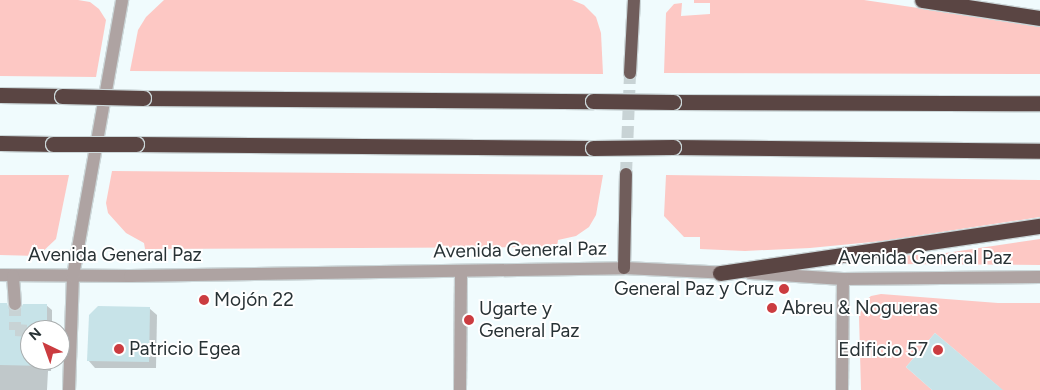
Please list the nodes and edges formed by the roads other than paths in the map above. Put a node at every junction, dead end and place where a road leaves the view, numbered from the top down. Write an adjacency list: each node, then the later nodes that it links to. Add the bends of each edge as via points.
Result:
1 (122, 0): 17 (street)
2 (634, 0): 5 (main road)
3 (922, 0): 4 (highway)
4 (1040, 18)
5 (630, 73)
6 (0, 96): 7 (highway, bridge)
7 (1040, 103)
8 (0, 143): 9 (highway, bridge)
9 (1040, 151)
10 (626, 174): 12 (main road)
11 (1040, 226): 14 (highway)
12 (624, 268): 13 (street, Avenida General Paz); 14 (street, Avenida General Paz)
13 (461, 272): 17 (street, Avenida General Paz); 24 (street)
14 (720, 273): 19 (street, Avenida General Paz)
15 (0, 275): 16 (street, Avenida General Paz)
16 (13, 276): 17 (street, Avenida General Paz); 20 (street)
17 (73, 276): 21 (street)
18 (1040, 277): 19 (street, Avenida General Paz)
19 (843, 279): 25 (street)
20 (15, 304)
21 (67, 320)
22 (68, 370): 23 (street)
23 (69, 390)
24 (460, 390)
25 (842, 390)

